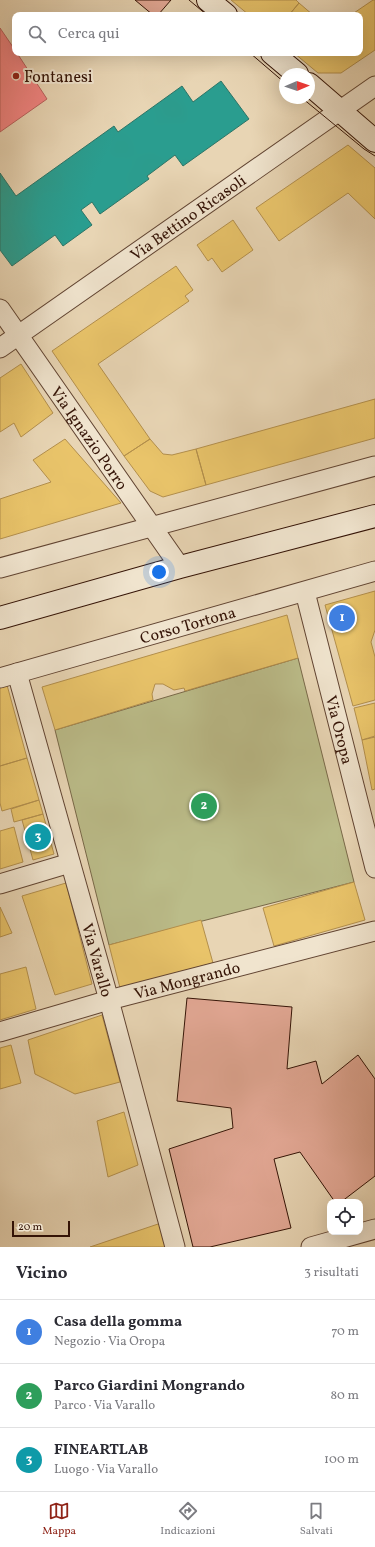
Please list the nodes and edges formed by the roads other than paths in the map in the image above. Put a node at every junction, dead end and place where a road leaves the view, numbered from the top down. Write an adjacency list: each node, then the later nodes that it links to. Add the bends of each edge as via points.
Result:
1 (208, 0): 2 (main road)
2 (222, 12)
3 (276, 56): 4 (main road)
4 (290, 68)
5 (375, 86): 7 (street, Via Bettino Ricasoli)
6 (315, 89): 7 (main road)
7 (340, 110): 8 (main road); 10 (street, Via Bettino Ricasoli)
8 (375, 141)
9 (0, 309): 10 (street, Via Ignazio Porro)
10 (18, 335): 11 (street, Via Bettino Ricasoli); 14 (street, Via Ignazio Porro)
11 (0, 348)
12 (375, 466): 14 (street)
13 (375, 516): 15 (main road)
14 (151, 526): 15 (street, Via Ignazio Porro); 16 (street)
15 (180, 567): 19 (main road)
16 (0, 568)
17 (375, 571): 18 (street, Corso Tortona)
18 (305, 592): 20 (street, Corso Tortona); 22 (street, Via Oropa)
19 (0, 618)
20 (8, 676): 21 (street, Via Varallo)
21 (70, 863): 23 (street); 25 (street, Via Varallo)
22 (375, 868)
23 (0, 884)
24 (375, 931): 25 (street, Via Mongrando)
25 (109, 1000): 26 (street, Via Mongrando); 28 (street, Via Varallo)
26 (0, 1032)
27 (375, 1230): 29 (street)
28 (175, 1247)
29 (311, 1247)

